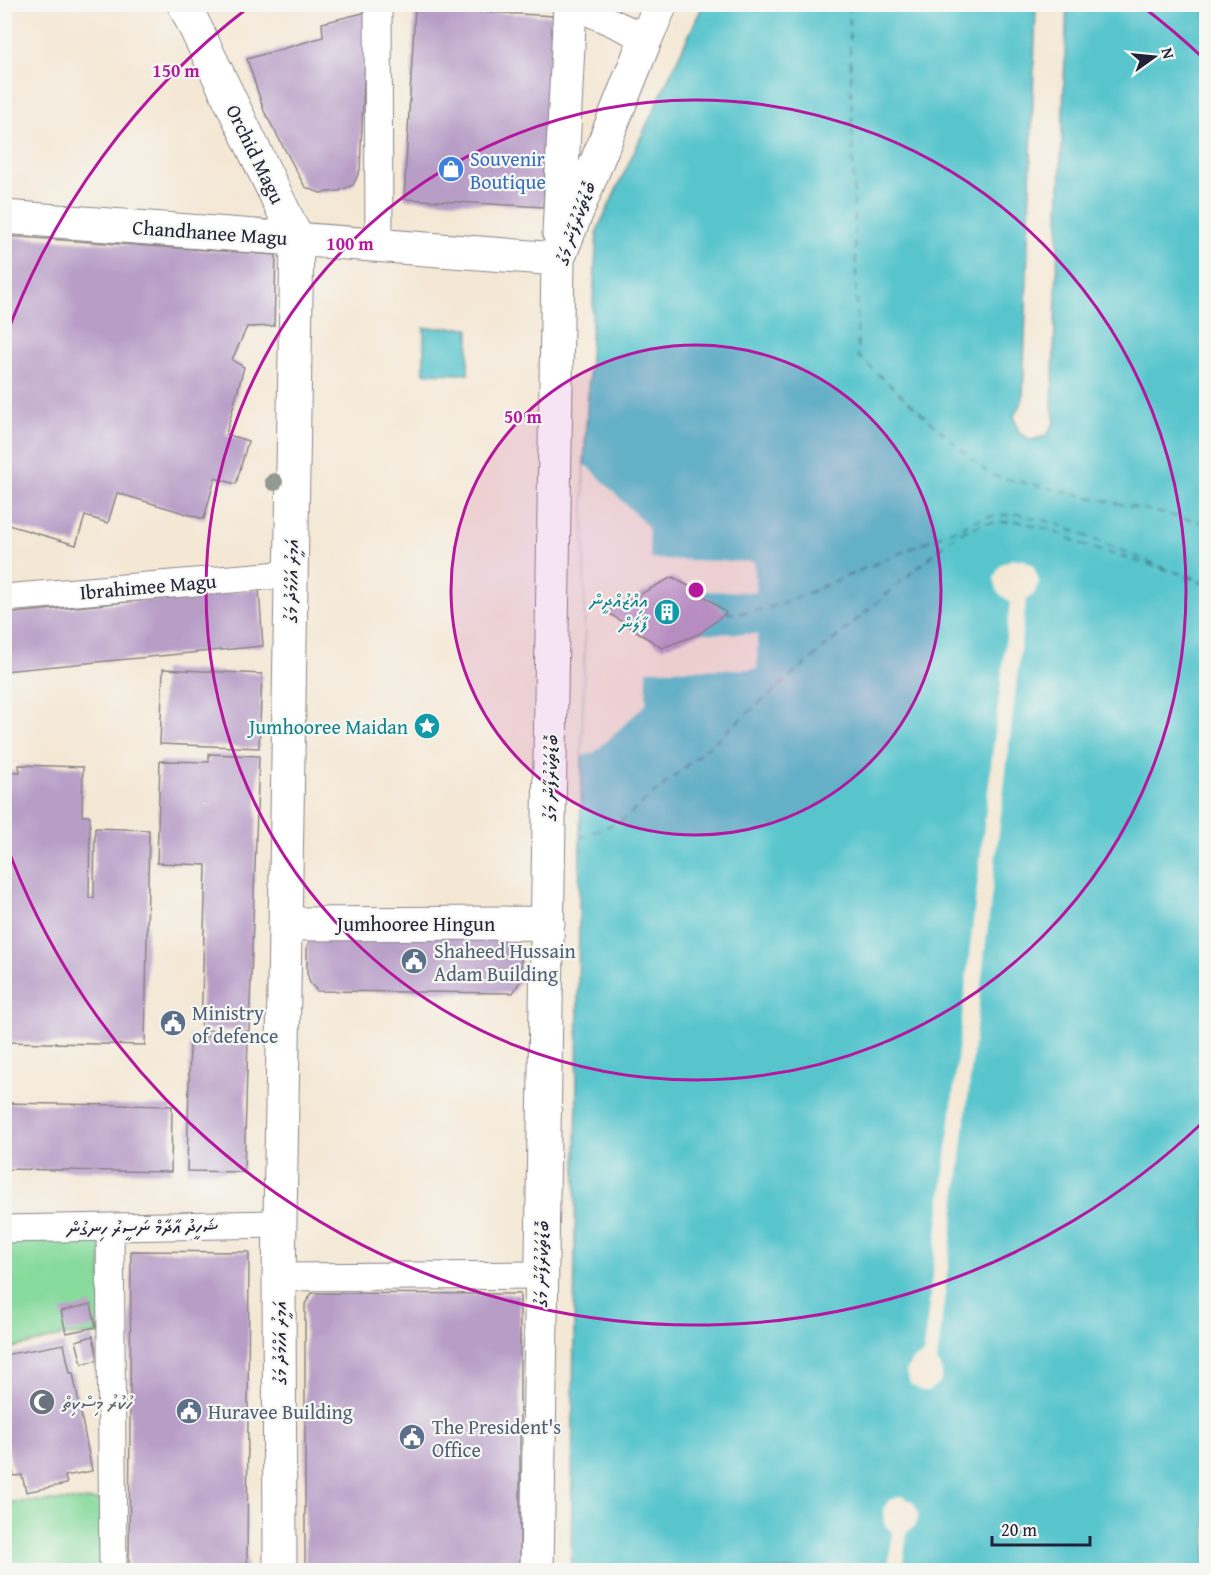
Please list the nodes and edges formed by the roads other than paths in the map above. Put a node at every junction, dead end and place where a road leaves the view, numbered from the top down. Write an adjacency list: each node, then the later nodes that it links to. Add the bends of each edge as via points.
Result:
1 (184, 4): 7 (street, Orchid Magu)
2 (378, 4): 8 (street)
3 (571, 4): 5 (street); 9 (street)
4 (660, 4): 5 (street, ބޮޑުތަކުރުފާނު މަގު)
5 (646, 39): 9 (street, ބޮޑުތަކުރުފާނު މަގު)
6 (4, 217): 7 (street, Chandhanee Magu)
7 (297, 239): 8 (street, Chandhanee Magu); 10 (street, އަމީރު އަހްމަދު މަގު)
8 (379, 245): 9 (street, Chandhanee Magu)
9 (558, 259): 12 (street, ބޮޑުތަކުރުފާނު މަގު)
10 (291, 574): 11 (street, Ibrahimee Magu); 13 (street, އަމީރު އަހްމަދު މަގު)
11 (4, 598)
12 (548, 923): 13 (street, Jumhooree Hingun); 17 (street, ބޮޑުތަކުރުފާނު މަގު)
13 (285, 924): 14 (street, އަމީރު އަހްމަދު މަގު)
14 (280, 1224): 15 (street, ޝަހީދު އާދާމް ނަސީރު ހިނގުން); 18 (street, އަމީރު އަހްމަދު މަގު)
15 (110, 1227): 16 (street, ޝަހީދު އާދާމް ނަސީރު ހިނގުން); 19 (street)
16 (4, 1229)
17 (541, 1275): 18 (street); 21 (street, ބޮޑުތަކުރުފާނު މަގު)
18 (279, 1277): 20 (street, އަމީރު އަހްމަދު މަގު)
19 (113, 1570)
20 (280, 1570)
21 (537, 1570)

